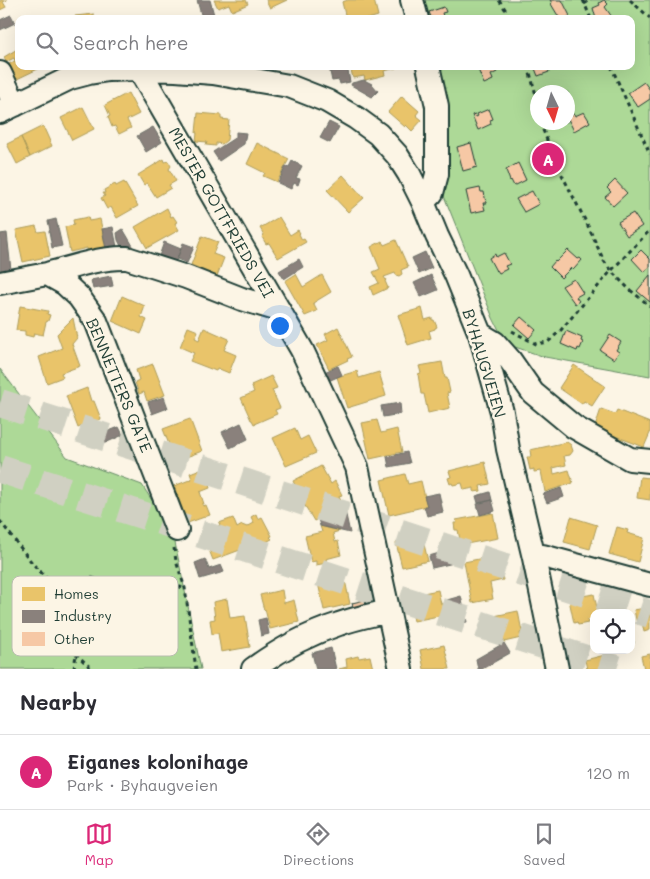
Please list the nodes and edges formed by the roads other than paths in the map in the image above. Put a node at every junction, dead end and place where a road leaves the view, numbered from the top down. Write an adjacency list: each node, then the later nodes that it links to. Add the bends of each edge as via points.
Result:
1 (412, 0): 2 (street)
2 (416, 15)
3 (108, 70): 8 (street, BYHAUGVEIEN, via 70,78)
4 (140, 70): 12 (street, MESTER GOTTFRIEDS VEI)
5 (161, 70): 9 (street, BYHAUGVEIEN, via 247,78 289,86 327,101 378,134 396,154)
6 (429, 70): 9 (street, via 437,106 437,174 432,193)
7 (0, 73): 8 (street)
8 (8, 109)
9 (423, 202): 13 (street, BYHAUGVEIEN)
10 (47, 274): 11 (street); 12 (street, via 105,259 127,258); 15 (street, BENNETTERS GATE, via 79,297 96,321)
11 (0, 283)
12 (279, 310): 18 (street, MESTER GOTTFRIEDS VEI, via 302,350 357,468)
13 (480, 334): 14 (street, via 495,343 533,393 574,427 630,459); 16 (street, BYHAUGVEIEN, via 502,412)
14 (650, 461)
15 (177, 530)
16 (534, 558): 17 (street, via 544,556); 21 (street, BYHAUGVEIEN)
17 (650, 585)
18 (388, 611): 19 (street, via 316,632); 20 (street, MESTER GOTTFRIEDS VEI)
19 (253, 669)
20 (401, 669)
21 (557, 669)

